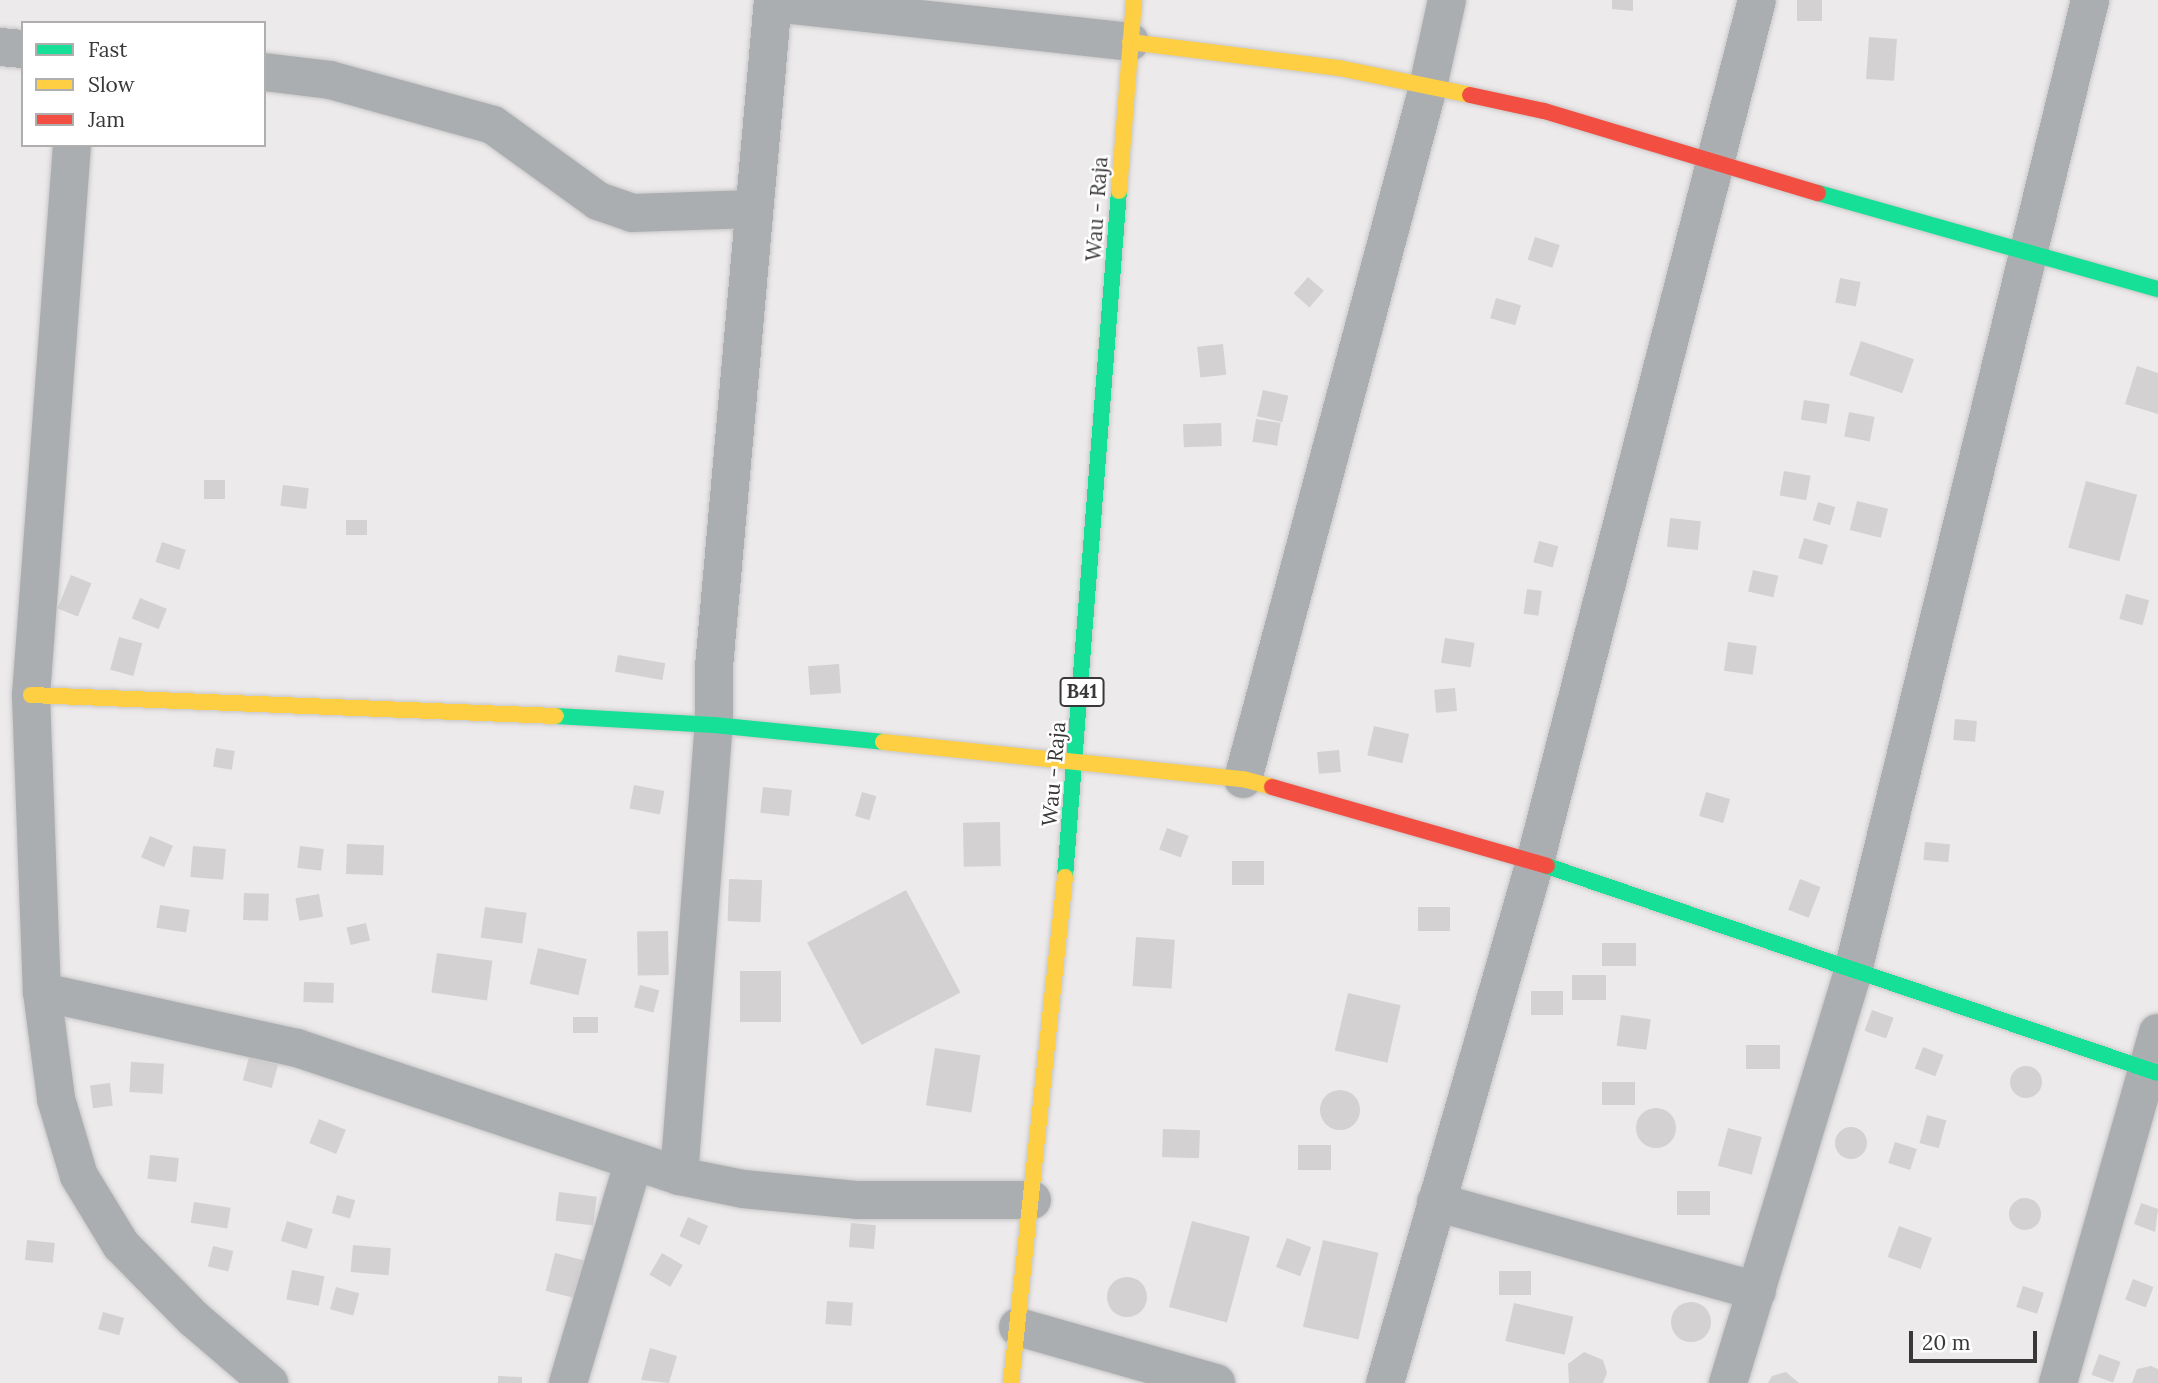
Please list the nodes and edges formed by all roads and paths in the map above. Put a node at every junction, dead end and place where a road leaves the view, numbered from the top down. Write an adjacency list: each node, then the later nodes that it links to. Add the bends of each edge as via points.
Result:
1 (1134, 0): 6 (street, Wau - Raja / B41)
2 (1447, 0): 10 (street)
3 (1757, 0): 12 (street, via 1725,111)
4 (2090, 0): 14 (street)
5 (773, 2): 6 (street); 13 (street)
6 (1130, 42): 10 (street, via 1260,56); 18 (street, Wau - Raja / B41)
7 (0, 47): 8 (street)
8 (21, 49)
9 (266, 72): 13 (street, via 330,80 493,125 598,201 632,213)
10 (1428, 87): 12 (street, via 1544,111); 19 (street)
11 (72, 147): 16 (street)
12 (1716, 166): 14 (street); 20 (street)
13 (753, 209): 17 (street, via 714,667)
14 (2029, 249): 15 (street); 21 (street)
15 (2158, 289)
16 (31, 695): 17 (street, via 311,703); 22 (street)
17 (714, 725): 18 (street); 26 (street)
18 (1076, 765): 19 (street); 27 (street, Wau - Raja / B41)
19 (1243, 779): 20 (street)
20 (1535, 862): 21 (street); 28 (street)
21 (1853, 971): 24 (street); 29 (street)
22 (42, 992): 25 (street, via 297,1048); 31 (street, via 56,1099 79,1176 121,1245 194,1319)
23 (2158, 1033): 24 (street)
24 (2153, 1071): 37 (street)
25 (633, 1163): 26 (street); 32 (street)
26 (679, 1176): 27 (street, via 743,1189 858,1200)
27 (1032, 1200): 30 (street, Wau - Raja / B41)
28 (1436, 1202): 29 (street); 35 (street)
29 (1757, 1291): 36 (street)
30 (1018, 1327): 33 (street, Wau - Raja / B41); 34 (street)
31 (269, 1383)
32 (568, 1383)
33 (1011, 1383)
34 (1216, 1383)
35 (1385, 1383)
36 (1728, 1383)
37 (2059, 1383)

